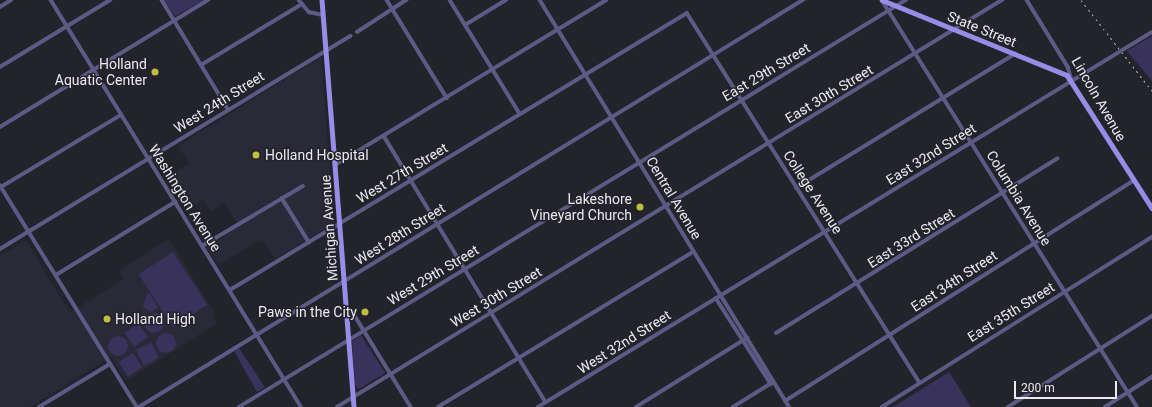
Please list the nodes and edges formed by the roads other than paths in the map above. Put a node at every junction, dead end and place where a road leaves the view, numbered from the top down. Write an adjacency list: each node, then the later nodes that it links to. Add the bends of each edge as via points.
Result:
1 (11, 0): 21 (street)
2 (51, 0): 28 (street, Washington Avenue)
3 (110, 0): 28 (street)
4 (162, 0): 26 (street)
5 (208, 0): 26 (street)
6 (299, 0): 19 (street)
7 (322, 0): 25 (main road, Michigan Avenue)
8 (388, 0): 22 (street)
9 (406, 0): 22 (street)
10 (450, 0): 27 (street)
11 (506, 0): 27 (street)
12 (540, 0): 29 (street, Central Avenue)
13 (606, 0): 29 (street)
14 (803, 0): 35 (street, West 28th Street)
15 (882, 0): 20 (main road, State Street); 23 (street, Columbia Avenue)
16 (906, 0): 20 (street, East 29th Street)
17 (1002, 0): 30 (street, East 30th Street)
18 (1027, 0): 43 (street, Lincoln Avenue, via 1068,67)
19 (302, 4): 25 (street, via 309,12); 38 (street)
20 (896, 6): 23 (street, East 29th Street); 30 (main road, State Street)
21 (0, 7)
22 (393, 8): 31 (street); 44 (street)
23 (889, 10): 36 (street, Columbia Avenue); 46 (street, East 29th Street)
24 (687, 13): 35 (street, College Avenue); 42 (street, West 27th Street)
25 (323, 15): 34 (main road, Michigan Avenue)
26 (174, 20): 38 (street); 41 (street)
27 (465, 25): 40 (street)
28 (68, 26): 39 (street); 41 (street, Washington Avenue)
29 (558, 30): 40 (street); 42 (street, Central Avenue)
30 (954, 30): 36 (street, East 30th Street); 37 (main road, State Street)
31 (356, 32)
32 (1152, 32): 43 (street, East 32nd Street)
33 (350, 36): 34 (street, West 24th Street)
34 (326, 50): 47 (street, West 24th Street); 58 (main road, Michigan Avenue)
35 (714, 54): 46 (street, College Avenue); 50 (street, West 28th Street)
36 (916, 54): 45 (street, Columbia Avenue); 54 (street, East 30th Street)
37 (1016, 54): 43 (main road, State Street, via 1064,74); 45 (street)
38 (201, 65): 47 (street)
39 (0, 67)
40 (493, 69): 44 (street); 48 (street)
41 (94, 70): 49 (street, Washington Avenue); 51 (street)
42 (585, 74): 48 (street, West 27th Street); 50 (street, Central Avenue)
43 (1072, 80): 53 (street, East 32nd Street); 60 (main road, Lincoln Avenue)
44 (447, 98): 52 (street)
45 (943, 98): 53 (street, Columbia Avenue); 63 (street)
46 (741, 100): 54 (street, College Avenue); 57 (street, East 29th Street)
47 (228, 109): 55 (street, West 24th Street)
48 (520, 114): 59 (street, West 27th Street)
49 (121, 115): 55 (street, Washington Avenue); 62 (street)
50 (612, 118): 57 (street, Central Avenue); 70 (street, West 28th Street)
51 (0, 127)
52 (384, 136): 58 (street); 59 (street)
53 (971, 142): 64 (street, Columbia Avenue); 72 (street, East 32nd Street)
54 (768, 143): 63 (street, College Avenue); 67 (street, East 30th Street)
55 (148, 158): 66 (street, Washington Avenue); 71 (street, West 24th Street)
56 (1057, 158): 64 (street, East 33rd Street)
57 (639, 162): 67 (street, Central Avenue); 79 (street, West 29th Street)
58 (335, 165): 69 (main road, Michigan Avenue)
59 (411, 180): 69 (street, West 27th Street); 70 (street)
60 (1134, 180): 68 (main road, Lincoln Avenue); 75 (street, East 34th Street)
61 (303, 186): 65 (street)
62 (1, 187): 71 (street)
63 (796, 188): 72 (street, College Avenue)
64 (1004, 194): 75 (street, Columbia Avenue); 82 (street, East 33rd Street)
65 (282, 198): 74 (street); 76 (street)
66 (175, 202): 76 (street, Washington Avenue); 80 (street)
67 (666, 206): 78 (street, Central Avenue); 88 (street, West 30th Street)
68 (1152, 208)
69 (339, 224): 74 (street, West 27th Street); 81 (main road, Michigan Avenue)
70 (438, 224): 79 (street); 81 (street, West 28th Street)
71 (29, 231): 77 (street, West 24th Street); 80 (street)
72 (825, 232): 82 (street, College Avenue); 85 (street, East 32nd Street)
73 (1152, 237): 84 (street, East 35th Street)
74 (309, 242): 83 (street, West 27th Street)
75 (1034, 243): 84 (street, Columbia Avenue); 93 (street, East 34th Street)
76 (202, 246): 83 (street, Washington Avenue)
77 (0, 249)
78 (694, 252): 85 (street, Central Avenue); 98 (street)
79 (465, 268): 88 (street); 90 (street, West 29th Street)
80 (56, 275): 99 (street)
81 (344, 282): 87 (main road, Michigan Avenue); 92 (street, West 28th Street)
82 (858, 284): 91 (street, East 33rd Street); 93 (street, College Avenue)
83 (230, 290): 92 (street, Washington Avenue)
84 (1065, 291): 97 (street, Columbia Avenue); 104 (street, East 35th Street)
85 (721, 295): 86 (street, West 32nd Street); 94 (street, Central Avenue)
86 (716, 298): 96 (street, Central Avenue); 108 (street, West 32nd Street)
87 (347, 309): 90 (street, via 352,311); 95 (main road, Michigan Avenue)
88 (492, 313): 98 (street); 100 (street, West 30th Street)
89 (1152, 316): 97 (street)
90 (364, 330): 95 (street, West 29th Street); 100 (street)
91 (776, 333)
92 (257, 335): 102 (street, Washington Avenue); 111 (street, West 28th Street)
93 (890, 335): 104 (street, College Avenue); 107 (street, East 34th Street)
94 (747, 338): 96 (street); 103 (street, Central Avenue)
95 (349, 340): 102 (street, West 29th Street); 106 (main road, Michigan Avenue)
96 (743, 341): 103 (street, Central Avenue); 118 (street)
97 (1100, 348): 105 (street, Columbia Avenue); 122 (street)
98 (519, 357): 108 (street); 117 (street)
99 (110, 364): 110 (street); 111 (street)
100 (391, 374): 106 (street, West 30th Street); 116 (street)
101 (1152, 377): 105 (street)
102 (284, 380): 112 (street, West 29th Street); 113 (street, Washington Avenue)
103 (772, 383): 107 (street, Central Avenue); 119 (street)
104 (920, 383): 121 (street, East 35th Street)
105 (1128, 392): 123 (street); 124 (street, Columbia Avenue)
106 (354, 396): 114 (street, West 30th Street); 115 (main road, Michigan Avenue)
107 (785, 401): 120 (street, Central Avenue)
108 (546, 402): 109 (street, West 32nd Street)
109 (541, 406)
110 (39, 407)
111 (138, 407)
112 (239, 407)
113 (301, 407)
114 (337, 407)
115 (354, 407)
116 (410, 407)
117 (438, 407)
118 (636, 407)
119 (733, 407)
120 (789, 407)
121 (882, 407)
122 (1008, 407)
123 (1105, 407)
124 (1137, 407)

